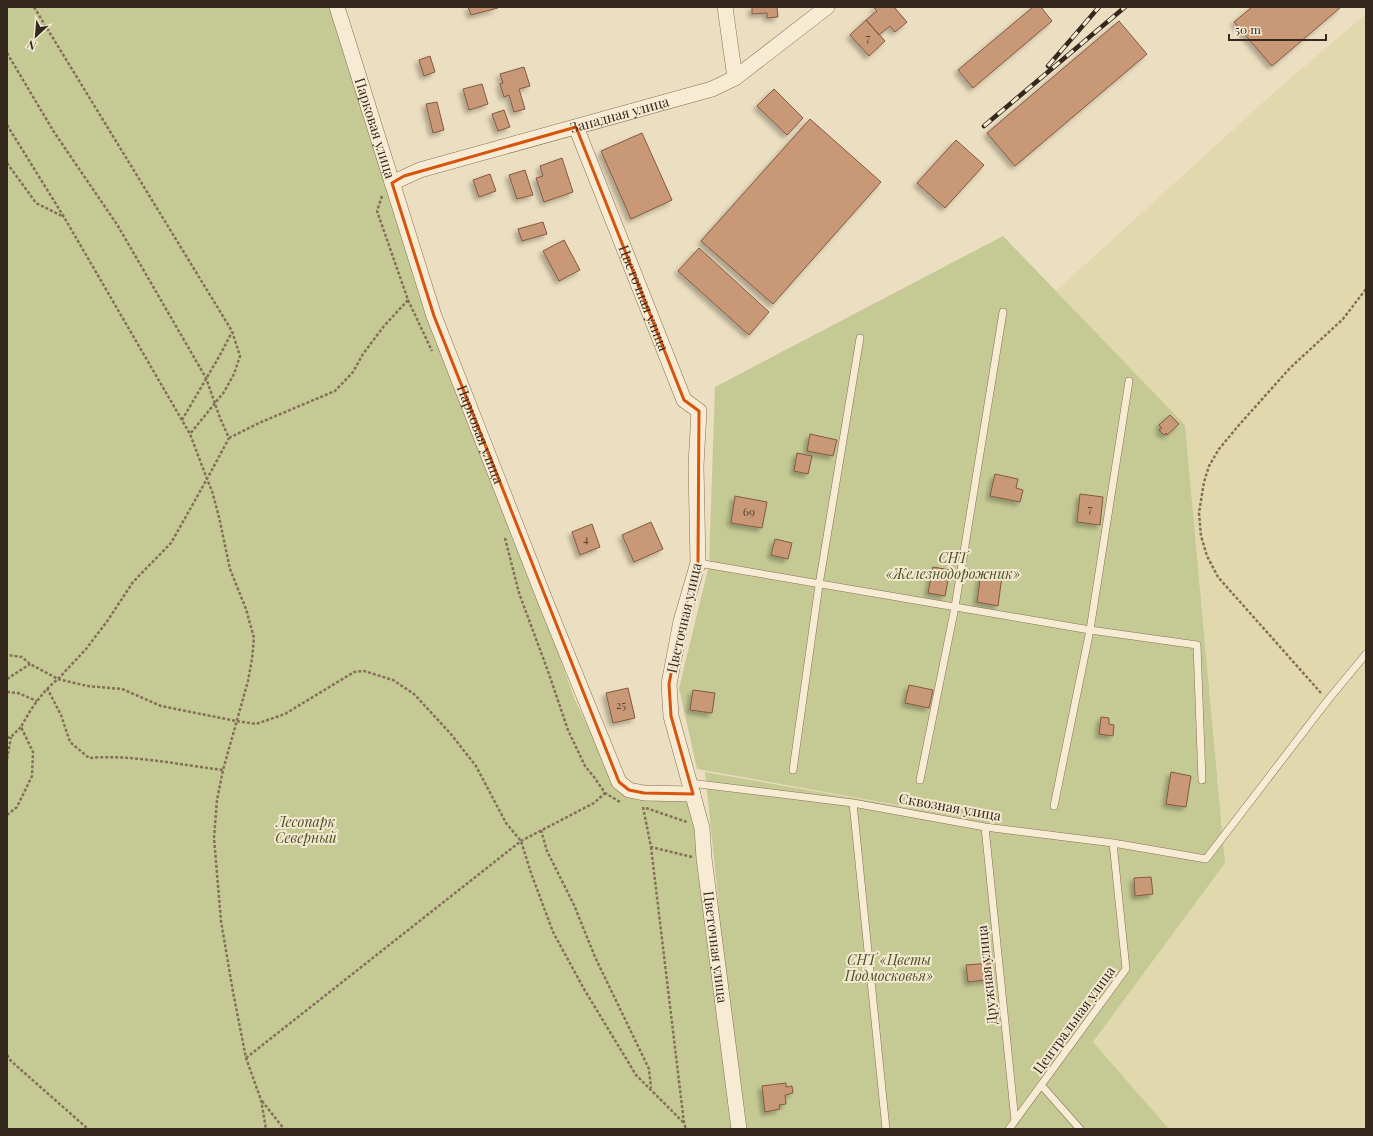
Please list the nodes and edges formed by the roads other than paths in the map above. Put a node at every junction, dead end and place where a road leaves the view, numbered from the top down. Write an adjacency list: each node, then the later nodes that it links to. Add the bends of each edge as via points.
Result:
1 (337, 7): 6 (street, Парковая улица)
2 (725, 7): 4 (street)
3 (827, 7): 4 (street, Западная улица)
4 (736, 78): 5 (street, Западная улица, via 712,89)
5 (576, 127): 6 (street, Западная улица, via 420,170); 10 (street, Цветочная улица, via 684,400 698,411)
6 (392, 183): 18 (street, Парковая улица, via 434,316 619,782 629,790 644,792)
7 (1002, 312): 12 (lane)
8 (860, 338): 11 (lane)
9 (1129, 381): 13 (lane)
10 (698, 563): 11 (lane); 18 (street, Цветочная улица, via 681,621 669,684 671,716)
11 (820, 585): 12 (lane); 15 (lane)
12 (955, 607): 13 (lane); 16 (lane)
13 (1090, 630): 17 (lane, via 1197,645); 20 (lane)
14 (1366, 654): 22 (lane, Сквозная улица, via 1206,859)
15 (793, 770)
16 (920, 780)
17 (1202, 780)
18 (691, 788): 19 (lane, Сквозная улица); 25 (street, Цветочная улица, via 702,828)
19 (853, 803): 21 (lane, Сквозная улица); 26 (lane)
20 (1054, 806)
21 (985, 827): 22 (lane, Сквозная улица); 24 (lane, Дружная улица)
22 (1114, 843): 23 (lane, Центральная улица, via 1126,969)
23 (1042, 1086): 24 (lane, Центральная улица); 28 (lane)
24 (1015, 1122): 27 (lane, Центральная улица)
25 (739, 1129)
26 (886, 1129)
27 (1009, 1129)
28 (1080, 1129)

